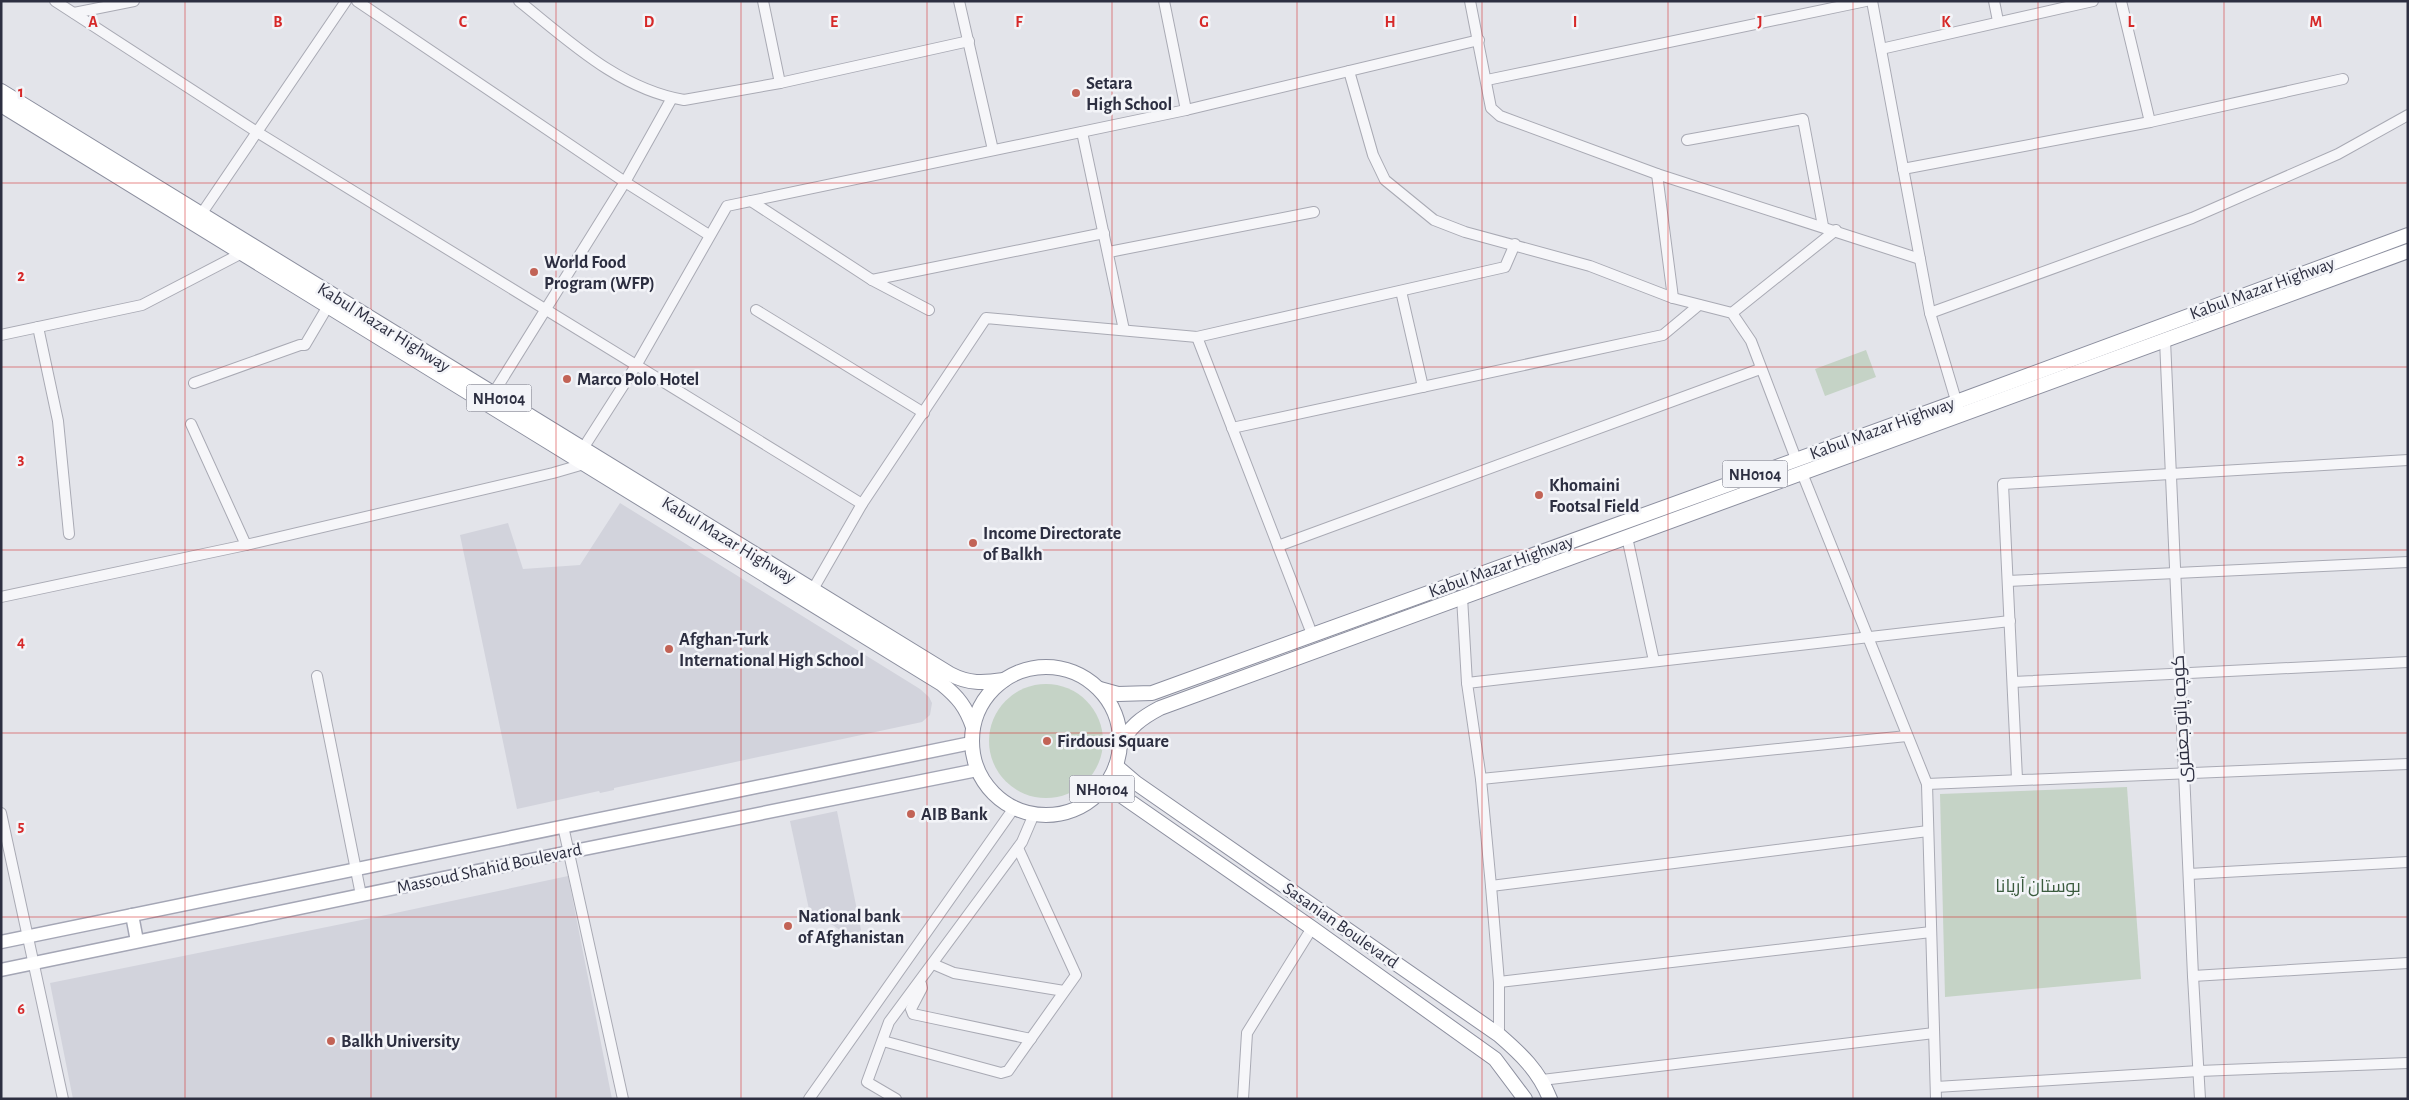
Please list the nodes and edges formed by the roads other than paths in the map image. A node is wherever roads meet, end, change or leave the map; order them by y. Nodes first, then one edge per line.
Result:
1 (55, 1) edge
2 (134, 1) edge
3 (346, 1) edge
4 (358, 1) edge
5 (519, 1) edge
6 (764, 1) edge
7 (960, 1) edge
8 (1164, 1) edge
9 (1470, 1) edge
10 (1866, 1) edge
11 (1872, 1) edge
12 (1994, 1) edge
13 (2093, 1) edge
14 (2121, 1) edge
15 (74, 14) junction
16 (1998, 22) junction
17 (1479, 40) junction
18 (969, 41) junction
19 (1881, 49) junction
20 (1350, 71) junction
21 (2343, 79) dead end
22 (1487, 80) junction
23 (780, 83) junction
24 (1, 92) edge
25 (672, 98) junction
26 (1, 105) edge
27 (1186, 110) junction
28 (2408, 115) edge
29 (2150, 122) junction
30 (257, 132) junction
31 (1082, 132) junction
32 (1687, 140) dead end
33 (993, 150) junction
34 (1903, 169) junction
35 (1657, 174) junction
36 (625, 182) junction
37 (751, 201) junction
38 (1314, 212) dead end
39 (202, 213) junction
40 (1823, 226) junction
41 (1836, 230) junction
42 (1104, 233) junction
43 (709, 235) junction
44 (2408, 235) edge
45 (1514, 244) junction
46 (2408, 251) edge
47 (1109, 252) junction
48 (242, 253) junction
49 (1920, 259) junction
50 (872, 280) junction
51 (1400, 291) junction
52 (1673, 298) junction
53 (1699, 305) junction
54 (328, 306) junction
55 (545, 309) junction
56 (756, 310) dead end
57 (929, 310) dead end
58 (1732, 313) junction
59 (1930, 313) junction
60 (38, 327) junction
61 (1124, 330) junction
62 (1, 335) edge
63 (1197, 338) junction
64 (2165, 340) junction
65 (637, 364) junction
66 (1760, 369) junction
67 (194, 383) dead end
68 (1423, 387) junction
69 (493, 394) junction
70 (1958, 408) junction
71 (924, 413) junction
72 (191, 424) dead end
73 (1232, 428) junction
74 (583, 457) junction
75 (1796, 459) junction
76 (2408, 460) edge
77 (1802, 473) junction
78 (2170, 474) junction
79 (862, 504) junction
80 (69, 534) dead end
81 (1626, 537) junction
82 (246, 545) junction
83 (1278, 546) junction
84 (2408, 562) edge
85 (2174, 573) junction
86 (2008, 581) junction
87 (812, 591) junction
88 (1, 597) edge
89 (1462, 597) junction
90 (2010, 621) junction
91 (1312, 634) junction
92 (1866, 636) junction
93 (885, 641) junction
94 (1654, 661) junction
95 (2408, 662) edge
96 (2180, 672) junction
97 (317, 676) dead end
98 (1004, 680) junction
99 (2012, 682) junction
100 (1467, 683) junction
101 (1100, 689) junction
102 (973, 726) junction
103 (1907, 736) junction
104 (971, 743) junction
105 (1120, 746) junction
106 (2408, 764) edge
107 (1116, 766) junction
108 (978, 770) junction
109 (2184, 772) junction
110 (1481, 779) junction
111 (2017, 779) junction
112 (1927, 784) junction
113 (1106, 785) junction
114 (1014, 808) junction
115 (1, 813) edge
116 (1034, 814) junction
117 (563, 826) junction
118 (1928, 831) junction
119 (1018, 848) junction
120 (569, 852) junction
121 (2408, 862) edge
122 (356, 869) junction
123 (2189, 874) junction
124 (1491, 886) junction
125 (360, 895) junction
126 (132, 915) junction
127 (1312, 928) junction
128 (1931, 932) junction
129 (28, 937) junction
130 (137, 941) junction
131 (1, 942) edge
132 (34, 962) junction
133 (2408, 963) edge
134 (933, 964) junction
135 (1, 970) edge
136 (2193, 976) junction
137 (921, 979) junction
138 (1499, 982) junction
139 (1064, 991) junction
140 (1934, 1033) junction
141 (1499, 1034) junction
142 (1031, 1038) junction
143 (883, 1041) junction
144 (2408, 1063) edge
145 (2199, 1071) junction
146 (1542, 1080) junction
147 (1936, 1088) junction
148 (63, 1099) edge
149 (623, 1099) edge
150 (809, 1099) edge
151 (896, 1099) edge
152 (1243, 1099) edge
153 (1525, 1099) edge
154 (1550, 1099) edge
155 (1936, 1099) edge
156 (2200, 1099) edge

1 - 15 street
2 - 15 street
3 - 30 street
4 - 36 street
5 - 25 street
6 - 23 street
7 - 18 street
8 - 27 street
9 - 17 street
10 - 22 street
11 - 19 street
12 - 16 street
13 - 16 street
14 - 29 street
15 - 30 street
16 - 19 street
17 - 20 street
17 - 22 street
18 - 23 street
18 - 33 street
19 - 34 street
20 - 27 street
20 - 45 street
21 - 29 street
22 - 35 street
23 - 25 street
24 - 39 highway, Kabul Mazar Highway / NH0104
25 - 36 street
26 - 48 highway, Kabul Mazar Highway / NH0104
27 - 31 street
28 - 59 street
29 - 34 street
30 - 39 street
30 - 55 street
31 - 33 street
31 - 42 street
32 - 40 street
33 - 37 street
34 - 49 street
35 - 40 street
35 - 52 street
36 - 43 street
36 - 55 street
37 - 43 street
37 - 50 street
38 - 47 street
39 - 69 highway, Kabul Mazar Highway / NH0104
40 - 41 street
41 - 49 street
41 - 58 street
42 - 47 street
42 - 50 street
43 - 65 street
44 - 70 highway, Kabul Mazar Highway / NH0104
45 - 51 street
45 - 52 street
46 - 64 highway, Kabul Mazar Highway / NH0104
47 - 61 street
48 - 54 highway, Kabul Mazar Highway / NH0104
48 - 60 street
49 - 59 street
50 - 57 street
51 - 63 street
51 - 68 street
52 - 53 street
53 - 58 street
53 - 68 street
54 - 67 street
54 - 74 highway, Kabul Mazar Highway / NH0104
55 - 65 street
55 - 69 street
56 - 71 street
58 - 66 street
59 - 70 street
60 - 62 street
60 - 80 street
61 - 63 street
61 - 71 street
63 - 73 street
64 - 70 highway, Kabul Mazar Highway / NH0104
64 - 78 street, کوچه پاتو جعفری
65 - 74 street
65 - 79 street
66 - 75 street
66 - 83 street
68 - 73 street
69 - 74 highway, Kabul Mazar Highway / NH0104
70 - 75 highway, Kabul Mazar Highway / NH0104
70 - 77 highway, Kabul Mazar Highway / NH0104
71 - 79 street
72 - 82 street
73 - 83 street
74 - 82 street
74 - 87 highway, Kabul Mazar Highway / NH0104
74 - 93 highway, Kabul Mazar Highway / NH0104
75 - 91 highway, Kabul Mazar Highway / NH0104
76 - 78 street
77 - 81 highway, Kabul Mazar Highway / NH0104
77 - 92 street
78 - 85 street, کوچه پاتو جعفری
78 - 86 street
79 - 87 street
81 - 89 highway, Kabul Mazar Highway / NH0104
81 - 94 street
82 - 88 street
83 - 91 street
84 - 85 street
85 - 86 street
85 - 96 street, کوچه پاتو جعفری
86 - 90 street
87 - 93 highway, Kabul Mazar Highway / NH0104
89 - 100 street
89 - 105 highway, Kabul Mazar Highway / NH0104
90 - 92 street
90 - 99 street
91 - 101 highway, Kabul Mazar Highway / NH0104
92 - 94 street
92 - 103 street
93 - 98 highway, Kabul Mazar Highway / NH0104
93 - 102 highway, Kabul Mazar Highway / NH0104
94 - 100 street
95 - 96 street
96 - 99 street
96 - 109 street, کوچه پاتو جعفری
97 - 122 street
98 - 101 highway, NH0104
98 - 102 highway, NH0104
99 - 111 street
100 - 110 street
101 - 105 highway, NH0104
102 - 104 highway, NH0104
103 - 110 street
103 - 112 street
104 - 108 highway, NH0104
104 - 117 main road, Massoud Shahid Boulevard
105 - 107 highway, NH0104
106 - 109 street
107 - 113 highway, NH0104
107 - 141 highway, Sasanian Boulevard
108 - 114 highway, NH0104
108 - 120 main road, Massoud Shahid Boulevard
109 - 111 street
109 - 123 street, کوچه پاتو جعفری
110 - 124 street
111 - 112 street
112 - 118 street
113 - 116 highway, NH0104
113 - 127 highway, Sasanian Boulevard
114 - 116 highway, NH0104
114 - 150 street
115 - 129 street
116 - 119 street
117 - 120 street
117 - 122 main road, Massoud Shahid Boulevard
118 - 124 street
118 - 128 street
119 - 134 street
119 - 139 street
120 - 125 main road, Massoud Shahid Boulevard
120 - 149 street
121 - 123 street
122 - 125 street
122 - 126 main road, Massoud Shahid Boulevard
123 - 136 street, کوچه پاتو جعفری
124 - 138 street
125 - 130 main road, Massoud Shahid Boulevard
126 - 129 main road, Massoud Shahid Boulevard
126 - 130 main road
127 - 152 street
127 - 153 highway, Sasanian Boulevard
128 - 138 street
128 - 140 street
129 - 131 main road, Massoud Shahid Boulevard
129 - 132 street
130 - 132 main road, Massoud Shahid Boulevard
132 - 135 main road, Massoud Shahid Boulevard
132 - 148 street
133 - 136 street
134 - 137 street
134 - 139 street
136 - 145 street, کوچه پاتو جعفری
137 - 142 street
137 - 143 street
138 - 141 street
139 - 142 street
140 - 146 street
140 - 147 street
141 - 146 highway, Sasanian Boulevard
142 - 143 street
143 - 151 street
144 - 145 street
145 - 147 street
145 - 156 street, کوچه پاتو جعفری
146 - 154 highway, Sasanian Boulevard
147 - 155 street

